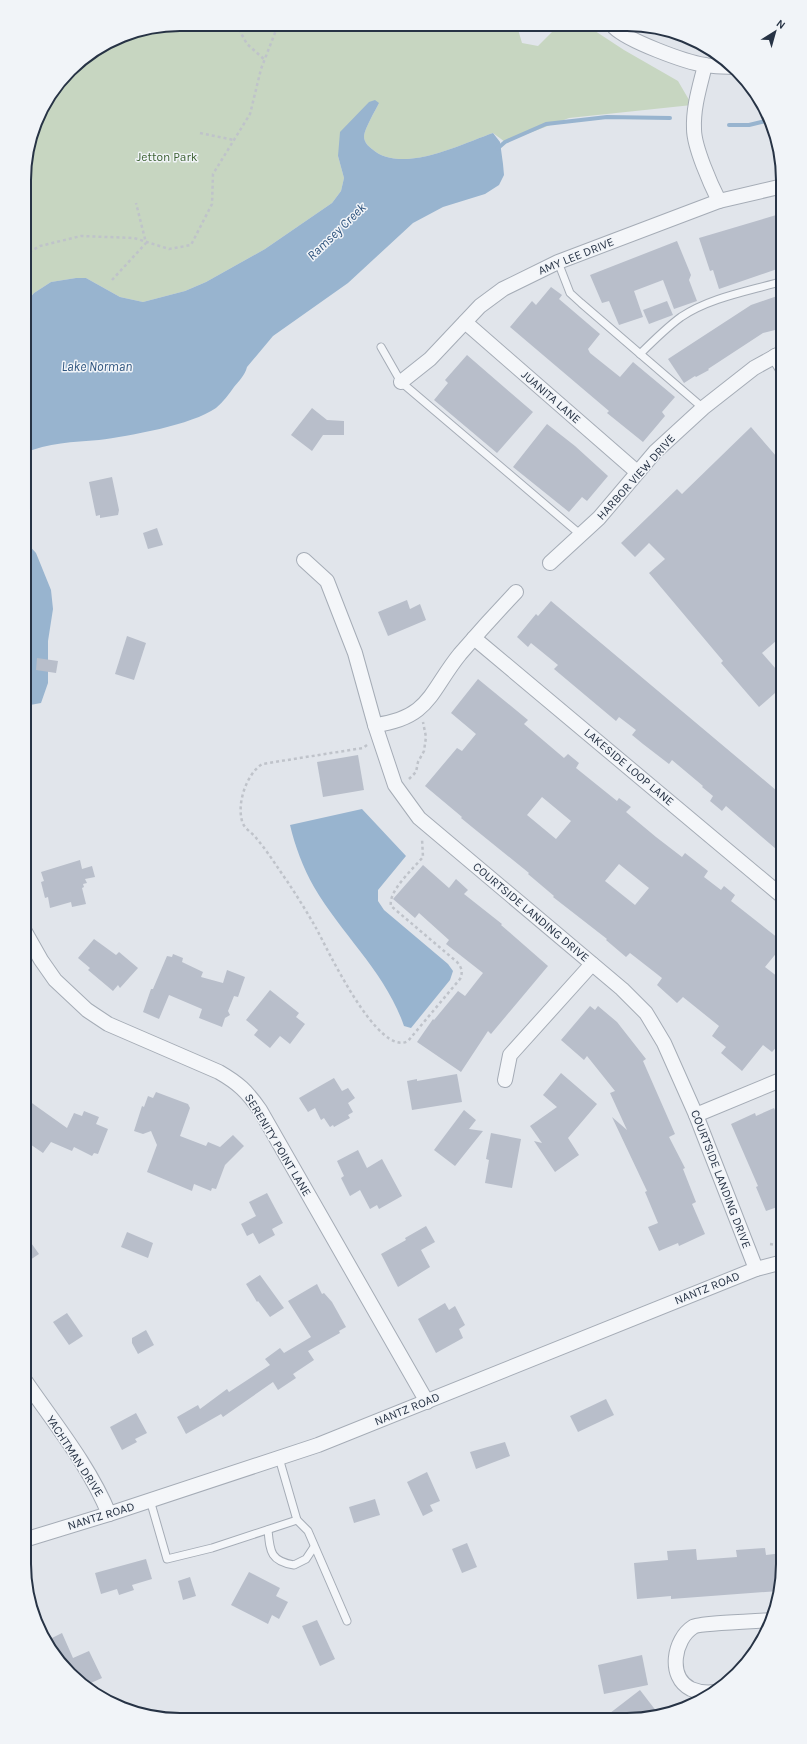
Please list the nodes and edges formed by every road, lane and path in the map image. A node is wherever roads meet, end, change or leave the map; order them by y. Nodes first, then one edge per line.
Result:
1 (240, 31) edge
2 (276, 31) edge
3 (621, 31) edge
4 (265, 60) junction
5 (705, 65) junction
6 (723, 66) edge
7 (200, 133) dead end
8 (234, 140) junction
9 (776, 188) edge
10 (719, 201) junction
11 (136, 203) dead end
12 (146, 243) junction
13 (31, 251) edge
14 (558, 262) junction
15 (112, 280) dead end
16 (776, 283) edge
17 (465, 322) junction
18 (380, 347) dead end
19 (640, 354) junction
20 (776, 356) edge
21 (401, 382) junction
22 (703, 408) junction
23 (637, 472) junction
24 (581, 535) junction
25 (304, 560) dead end
26 (550, 563) dead end
27 (516, 592) dead end
28 (474, 638) junction
29 (423, 721) dead end
30 (375, 725) junction
31 (368, 745) dead end
32 (409, 779) dead end
33 (421, 834) dead end
34 (776, 891) edge
35 (31, 942) edge
36 (592, 964) junction
37 (505, 1080) dead end
38 (776, 1082) edge
39 (696, 1115) junction
40 (770, 1244) dead end
41 (776, 1245) edge
42 (776, 1264) edge
43 (756, 1269) junction
44 (31, 1389) edge
45 (427, 1402) junction
46 (279, 1458) junction
47 (150, 1500) junction
48 (109, 1514) junction
49 (298, 1520) junction
50 (268, 1530) junction
51 (31, 1538) edge
52 (314, 1547) junction
53 (347, 1621) dead end
54 (765, 1621) edge
55 (703, 1692) edge

1 - 4 path
2 - 4 path
3 - 5 street
4 - 8 path
5 - 6 street
5 - 10 street
7 - 8 path
8 - 12 path
9 - 10 street, AMY LEE DRIVE
10 - 14 street, AMY LEE DRIVE
11 - 12 path
12 - 13 path
12 - 15 path
14 - 17 street, AMY LEE DRIVE
14 - 19 lane
16 - 19 lane
17 - 21 street, AMY LEE DRIVE
17 - 23 street, JUANITA LANE
18 - 21 lane
19 - 22 lane
20 - 22 street, HARBOR VIEW DRIVE
21 - 24 lane
22 - 23 street, HARBOR VIEW DRIVE
23 - 24 street, HARBOR VIEW DRIVE
24 - 26 street, HARBOR VIEW DRIVE
25 - 30 street, COURTSIDE LANDING DRIVE
27 - 28 street
28 - 30 street
28 - 34 street, LAKESIDE LOOP LANE
29 - 32 path
30 - 36 street, COURTSIDE LANDING DRIVE
31 - 33 path
35 - 45 street, SERENITY POINT LANE
36 - 37 street
36 - 39 street, COURTSIDE LANDING DRIVE
38 - 39 street
39 - 43 street, COURTSIDE LANDING DRIVE
40 - 41 path
42 - 43 street, NANTZ ROAD
43 - 45 street, NANTZ ROAD
44 - 48 street, YACHTMAN DRIVE
45 - 46 street, NANTZ ROAD
46 - 47 street, NANTZ ROAD
46 - 49 lane
47 - 48 street, NANTZ ROAD
47 - 50 lane
48 - 51 street, NANTZ ROAD
49 - 50 lane
49 - 52 lane
50 - 52 lane
52 - 53 lane
54 - 55 street

